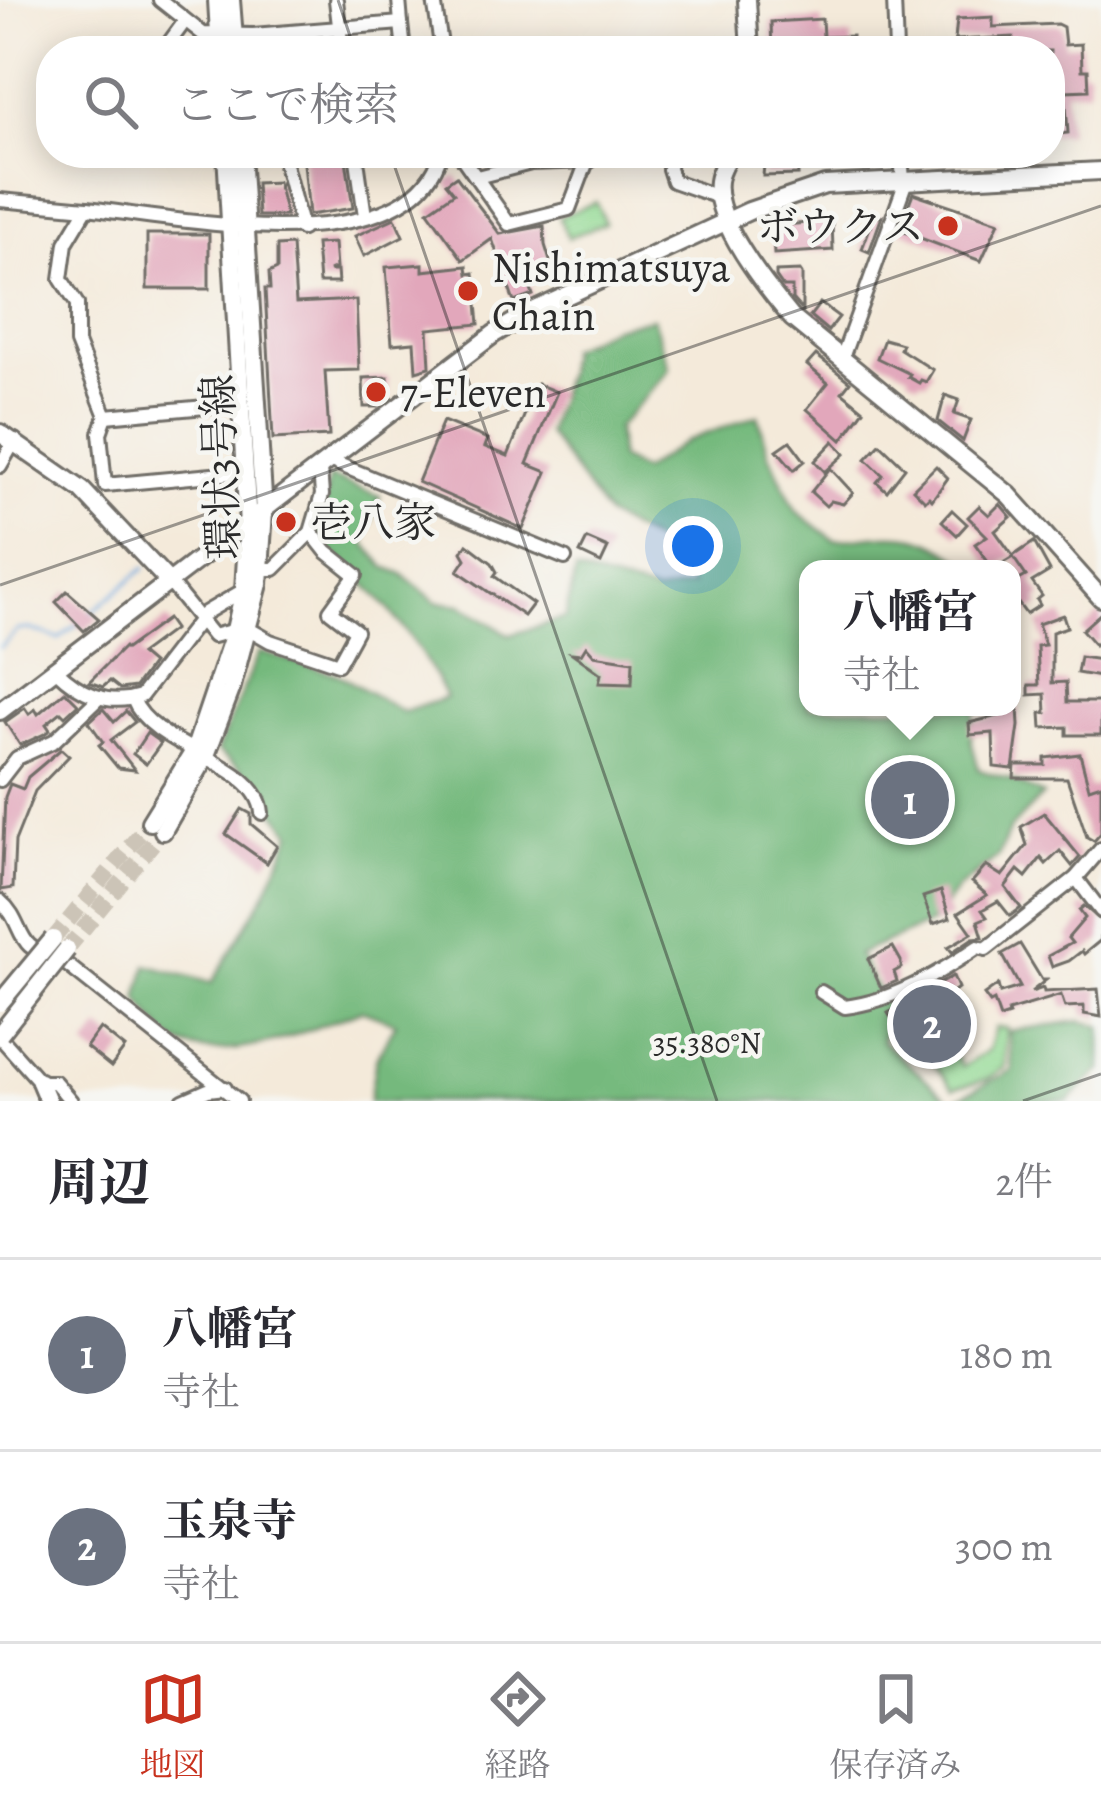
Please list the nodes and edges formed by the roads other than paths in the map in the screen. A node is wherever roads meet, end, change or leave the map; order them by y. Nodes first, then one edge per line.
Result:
1 (160, 0) edge
2 (217, 0) edge
3 (232, 0) edge
4 (336, 0) edge
5 (399, 0) edge
6 (434, 0) edge
7 (747, 0) edge
8 (894, 0) edge
9 (185, 21) junction
10 (401, 22) junction
11 (338, 27) junction
12 (174, 36) edge
13 (211, 36) edge
14 (230, 36) edge
15 (232, 36) edge
16 (270, 36) edge
17 (340, 36) edge
18 (402, 36) edge
19 (440, 36) edge
20 (749, 36) edge
21 (895, 36) edge
22 (228, 168) edge
23 (241, 168) edge
24 (286, 168) edge
25 (358, 168) edge
26 (435, 168) edge
27 (470, 168) edge
28 (512, 168) edge
29 (586, 168) edge
30 (669, 168) edge
31 (723, 168) edge
32 (903, 168) edge
33 (1101, 171) edge
34 (477, 177) junction
35 (904, 181) junction
36 (721, 198) junction
37 (0, 200) edge
38 (87, 208) junction
39 (365, 216) junction
40 (726, 221) junction
41 (238, 225) junction
42 (302, 229) junction
43 (842, 358) junction
44 (239, 404) junction
45 (106, 416) junction
46 (7, 436) edge
47 (326, 465) junction
48 (0, 466) edge
49 (244, 472) junction
50 (264, 512) junction
51 (248, 524) junction
52 (311, 532) junction
53 (566, 558) dead end
54 (260, 569) junction
55 (172, 584) junction
56 (244, 590) junction
57 (1101, 598) edge
58 (200, 619) junction
59 (242, 630) junction
60 (56, 670) junction
61 (100, 697) junction
62 (133, 699) junction
63 (0, 711) edge
64 (200, 754) junction
65 (0, 780) edge
66 (262, 813) dead end
67 (156, 826) tunnel mouth
68 (1101, 849) edge
69 (1076, 878) junction
70 (0, 902) edge
71 (1101, 911) edge
72 (821, 992) dead end
73 (0, 1003) edge
74 (0, 1036) edge
75 (40, 1082) junction
76 (225, 1088) junction
77 (48, 1101) edge
78 (71, 1101) edge
79 (184, 1101) edge
80 (239, 1101) edge

1 - 9 street
2 - 14 street
3 - 15 street
4 - 11 street
5 - 10 street
6 - 19 street
7 - 20 street
8 - 21 street
9 - 12 street
9 - 13 street
10 - 11 street
10 - 18 street
11 - 16 street
11 - 17 street
22 - 41 street, 環状3号線
23 - 41 street, 環状3号線
24 - 42 street
25 - 39 street
26 - 39 street
27 - 34 street
28 - 34 street
29 - 34 street
30 - 36 street
31 - 36 street
32 - 35 street
33 - 35 street
35 - 40 street
35 - 43 street
36 - 40 street
37 - 38 street
38 - 41 street
38 - 45 street
39 - 42 street
40 - 43 street
40 - 47 street
41 - 42 street
41 - 44 street, 環状3号線
41 - 50 street, 環状3号線
43 - 57 street
44 - 45 street
44 - 49 street, 環状3号線
45 - 49 street
46 - 48 street
46 - 55 street
47 - 50 street
47 - 52 street
47 - 53 street
49 - 51 street, 環状3号線
50 - 51 street
50 - 54 street, 環状3号線
51 - 55 street
51 - 56 street, 環状3号線
52 - 54 street
52 - 59 street
54 - 59 street, 環状3号線
55 - 58 street
55 - 60 street
56 - 58 street
56 - 59 street, 環状3号線
58 - 59 street
58 - 62 street
59 - 64 street, 環状3号線
60 - 61 street
60 - 63 street
61 - 62 street
61 - 65 street
62 - 64 street
64 - 66 street
64 - 67 street, 環状3号線
68 - 69 street
69 - 71 street
69 - 72 street
70 - 76 street
73 - 74 street, bridge
74 - 75 street
75 - 77 street
75 - 78 street
76 - 79 street
76 - 80 street

